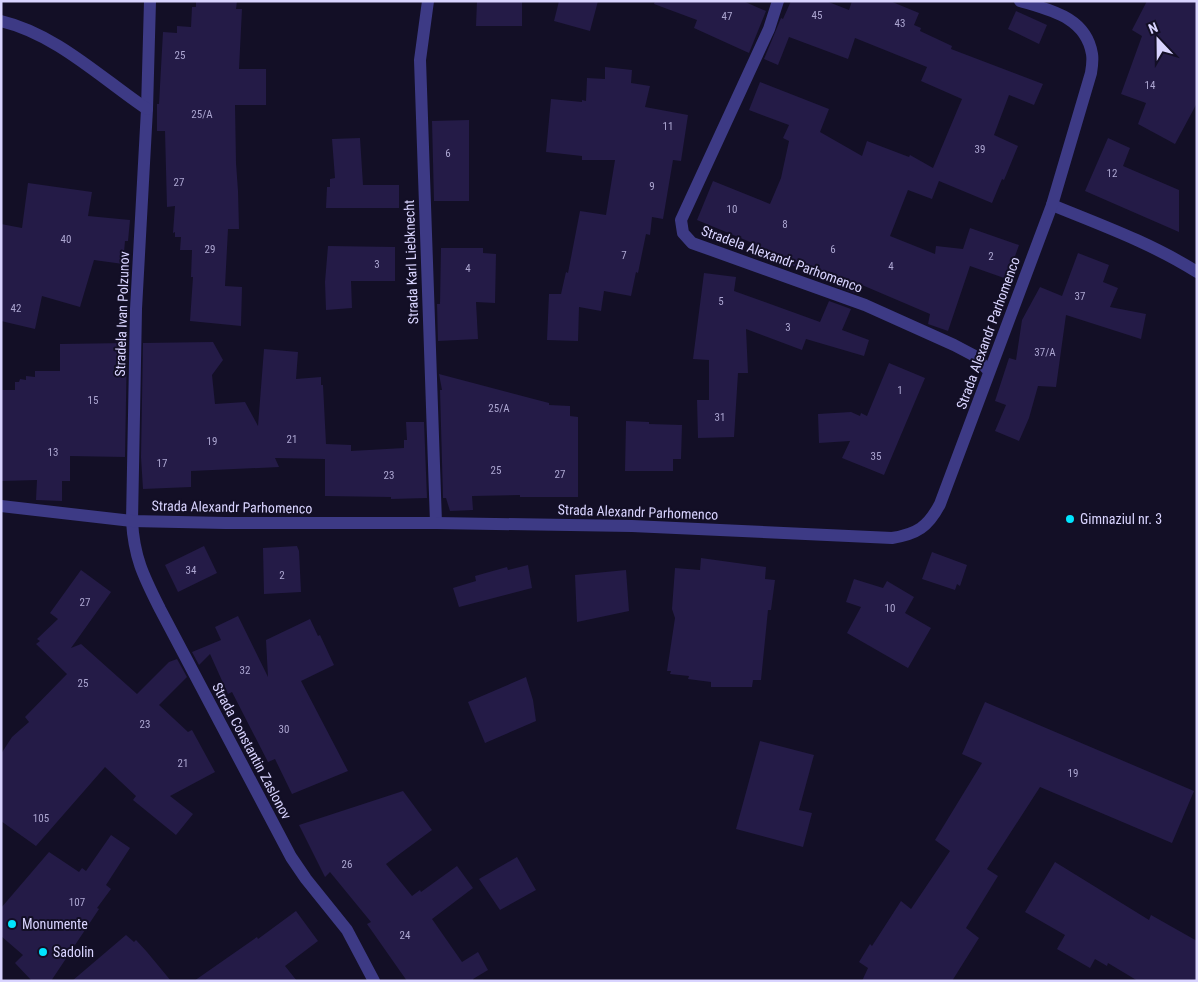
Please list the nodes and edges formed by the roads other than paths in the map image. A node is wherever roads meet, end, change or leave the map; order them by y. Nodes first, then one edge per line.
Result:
1 (150, 1) edge
2 (428, 1) edge
3 (778, 1) edge
4 (1020, 1) edge
5 (1046, 5) edge
6 (1, 21) edge
7 (147, 109) junction
8 (1052, 205) junction
9 (1197, 272) edge
10 (989, 371) junction
11 (1, 506) edge
12 (132, 521) junction
13 (436, 523) junction
14 (374, 981) edge

1 - 7 street, Stradela Ivan Polzunov
2 - 13 street, Strada Karl Liebknecht
3 - 10 street, Stradela Alexandr Parhomenco
4 - 5 street, Strada Alexandr Parhomenco
5 - 8 street, Strada Alexandr Parhomenco
6 - 7 street
7 - 12 street, Stradela Ivan Polzunov
8 - 9 street
8 - 10 street, Strada Alexandr Parhomenco
10 - 13 street, Strada Alexandr Parhomenco
11 - 12 street, Strada Alexandr Parhomenco
12 - 13 street, Strada Alexandr Parhomenco
12 - 14 street, Strada Constantin Zaslonov

